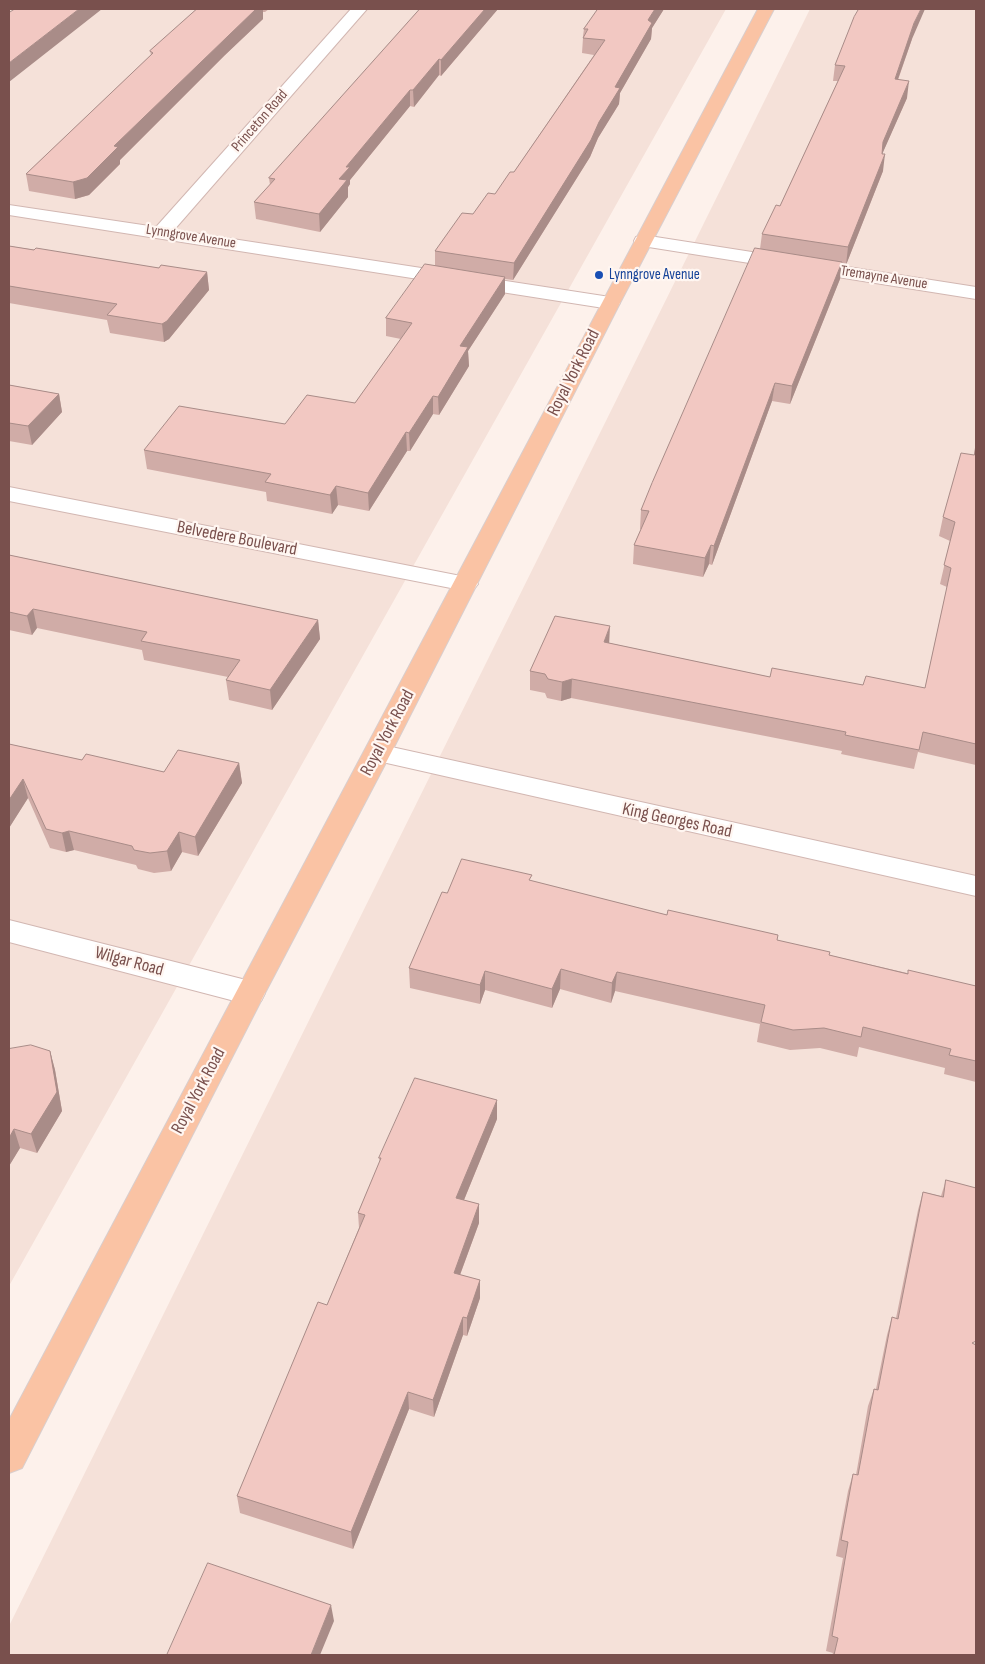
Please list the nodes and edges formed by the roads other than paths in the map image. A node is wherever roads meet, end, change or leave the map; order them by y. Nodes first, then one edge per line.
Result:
1 (359, 9) edge
2 (766, 9) edge
3 (9, 210) edge
4 (160, 233) junction
5 (643, 242) junction
6 (976, 292) edge
7 (610, 303) junction
8 (9, 494) edge
9 (466, 584) junction
10 (378, 753) junction
11 (976, 886) edge
12 (9, 930) edge
13 (250, 993) junction
14 (9, 1456) edge

1 - 4 street, Princeton Road
2 - 5 main road, Royal York Road
3 - 4 street, Lynngrove Avenue
4 - 7 street, Lynngrove Avenue
5 - 6 street, Tremayne Avenue
5 - 7 main road, Royal York Road
7 - 9 main road, Royal York Road
8 - 9 street, Belvedere Boulevard
9 - 10 main road, Royal York Road
10 - 11 street, King Georges Road
10 - 13 main road, Royal York Road
12 - 13 street, Wilgar Road
13 - 14 main road, Royal York Road

